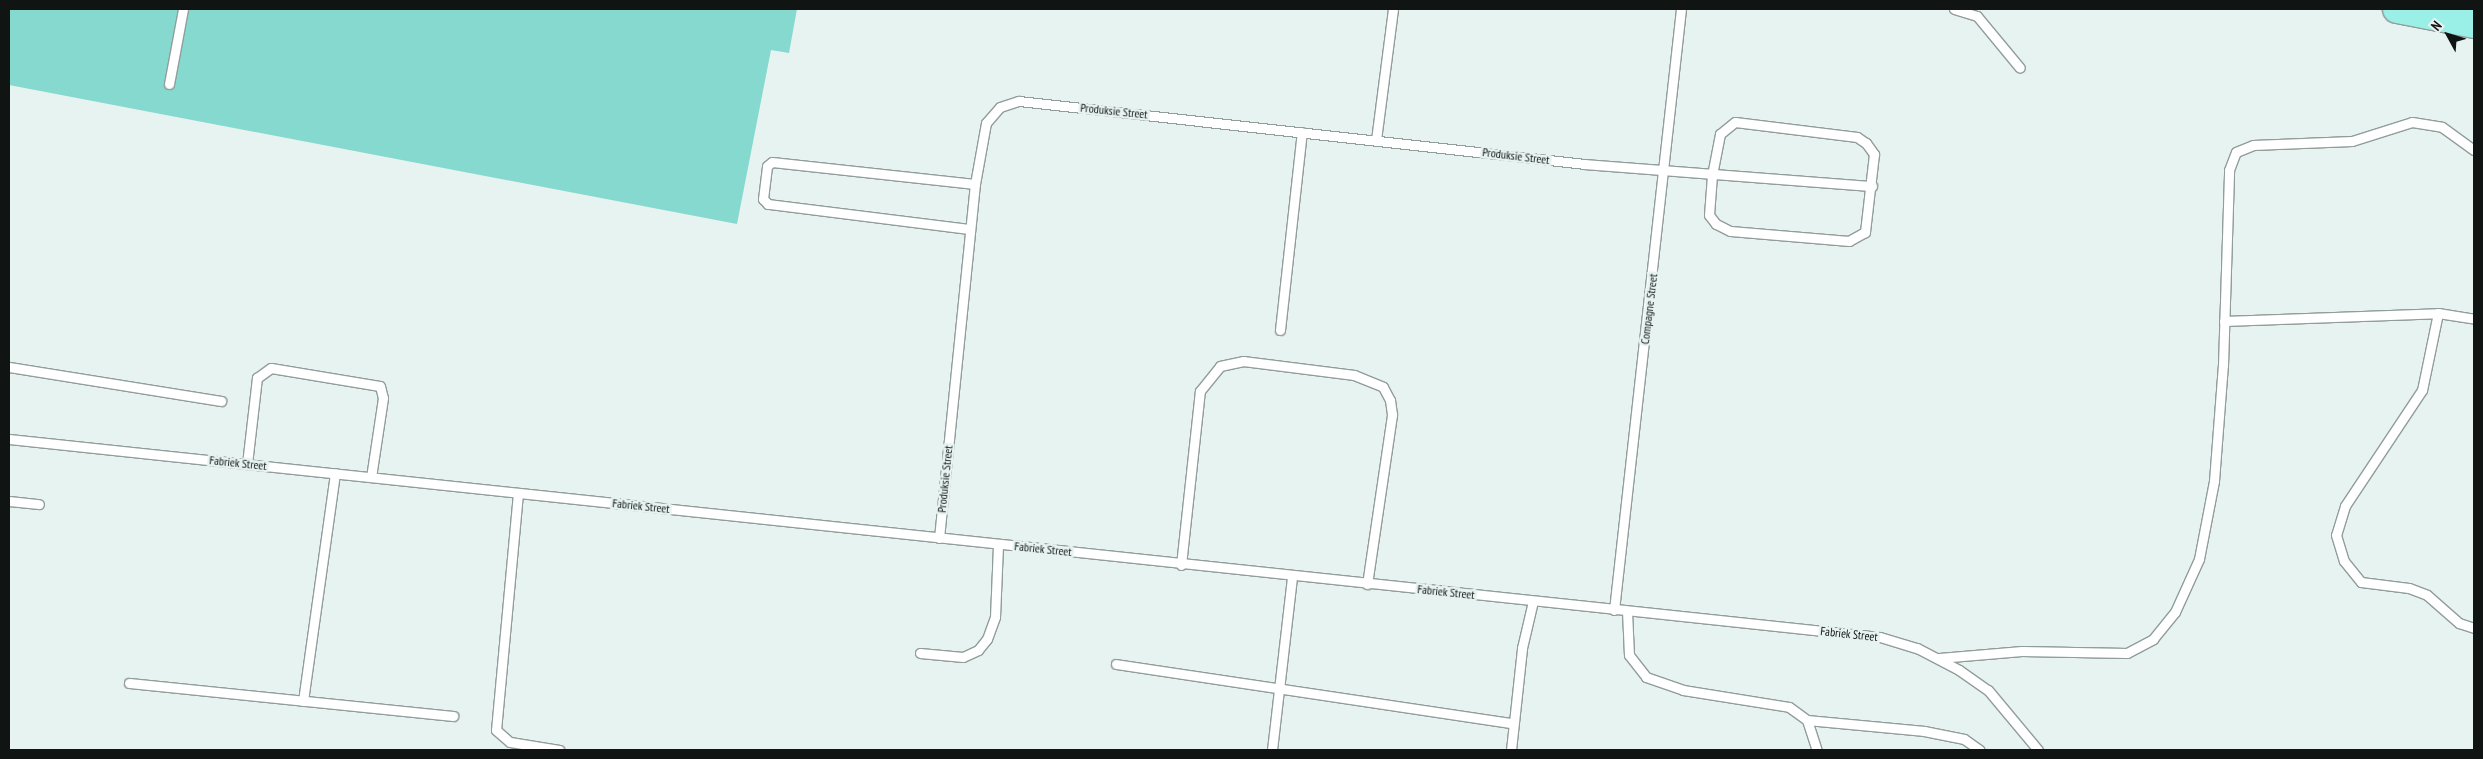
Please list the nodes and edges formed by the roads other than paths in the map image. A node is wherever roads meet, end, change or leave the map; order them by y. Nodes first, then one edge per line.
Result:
1 (183, 9) edge
2 (1392, 9) edge
3 (1681, 9) edge
4 (1954, 9) edge
5 (2397, 9) edge
6 (2474, 24) edge
7 (2020, 68) dead end
8 (169, 84) dead end
9 (1302, 132) junction
10 (1376, 140) junction
11 (2474, 150) edge
12 (1665, 168) junction
13 (1712, 175) junction
14 (975, 184) junction
15 (1872, 186) junction
16 (969, 229) junction
17 (2438, 313) junction
18 (2474, 319) edge
19 (2224, 321) junction
20 (1280, 330) dead end
21 (9, 367) edge
22 (221, 401) dead end
23 (9, 439) edge
24 (247, 464) junction
25 (336, 473) junction
26 (371, 477) junction
27 (518, 493) junction
28 (9, 500) edge
29 (39, 504) dead end
30 (939, 538) junction
31 (998, 544) junction
32 (1182, 565) junction
33 (1292, 576) junction
34 (1367, 584) junction
35 (1533, 601) junction
36 (1614, 610) junction
37 (1627, 611) junction
38 (2474, 628) edge
39 (920, 654) dead end
40 (1939, 658) junction
41 (1116, 664) dead end
42 (129, 683) dead end
43 (1277, 686) junction
44 (303, 701) junction
45 (452, 716) dead end
46 (1807, 720) junction
47 (1513, 723) junction
48 (559, 750) edge
49 (1272, 750) edge
50 (1511, 750) edge
51 (1817, 750) edge
52 (1980, 750) edge
53 (2038, 750) edge

1 - 8 lane
2 - 10 lane
3 - 12 lane, Compagne Street
4 - 7 lane
5 - 6 main road
9 - 10 lane, Produksie Street
9 - 14 lane, Produksie Street
9 - 20 lane
10 - 12 lane, Produksie Street
11 - 19 lane
12 - 13 lane, Produksie Street
12 - 36 lane, Compagne Street
13 - 15 lane, Produksie Street
13 - 15 lane
13 - 15 lane
14 - 16 lane, Produksie Street
14 - 16 lane
16 - 30 lane, Produksie Street
17 - 18 lane
17 - 19 lane
17 - 38 lane
19 - 40 lane
21 - 22 lane
23 - 24 lane, Fabriek Street
24 - 25 lane, Fabriek Street
24 - 26 lane
25 - 26 lane, Fabriek Street
25 - 44 lane
26 - 27 lane, Fabriek Street
27 - 30 lane, Fabriek Street
27 - 48 lane
28 - 29 lane
30 - 31 lane, Fabriek Street
31 - 32 lane, Fabriek Street
31 - 39 lane
32 - 33 lane, Fabriek Street
32 - 34 lane
33 - 34 lane, Fabriek Street
33 - 43 lane
34 - 35 lane, Fabriek Street
35 - 36 lane, Fabriek Street
35 - 47 lane
36 - 37 lane, Fabriek Street
37 - 40 lane, Fabriek Street
37 - 46 lane
40 - 53 lane, Fabriek Street
41 - 43 lane
42 - 44 lane
43 - 47 lane
43 - 49 lane
44 - 45 lane
46 - 51 lane
46 - 52 lane
47 - 50 lane

